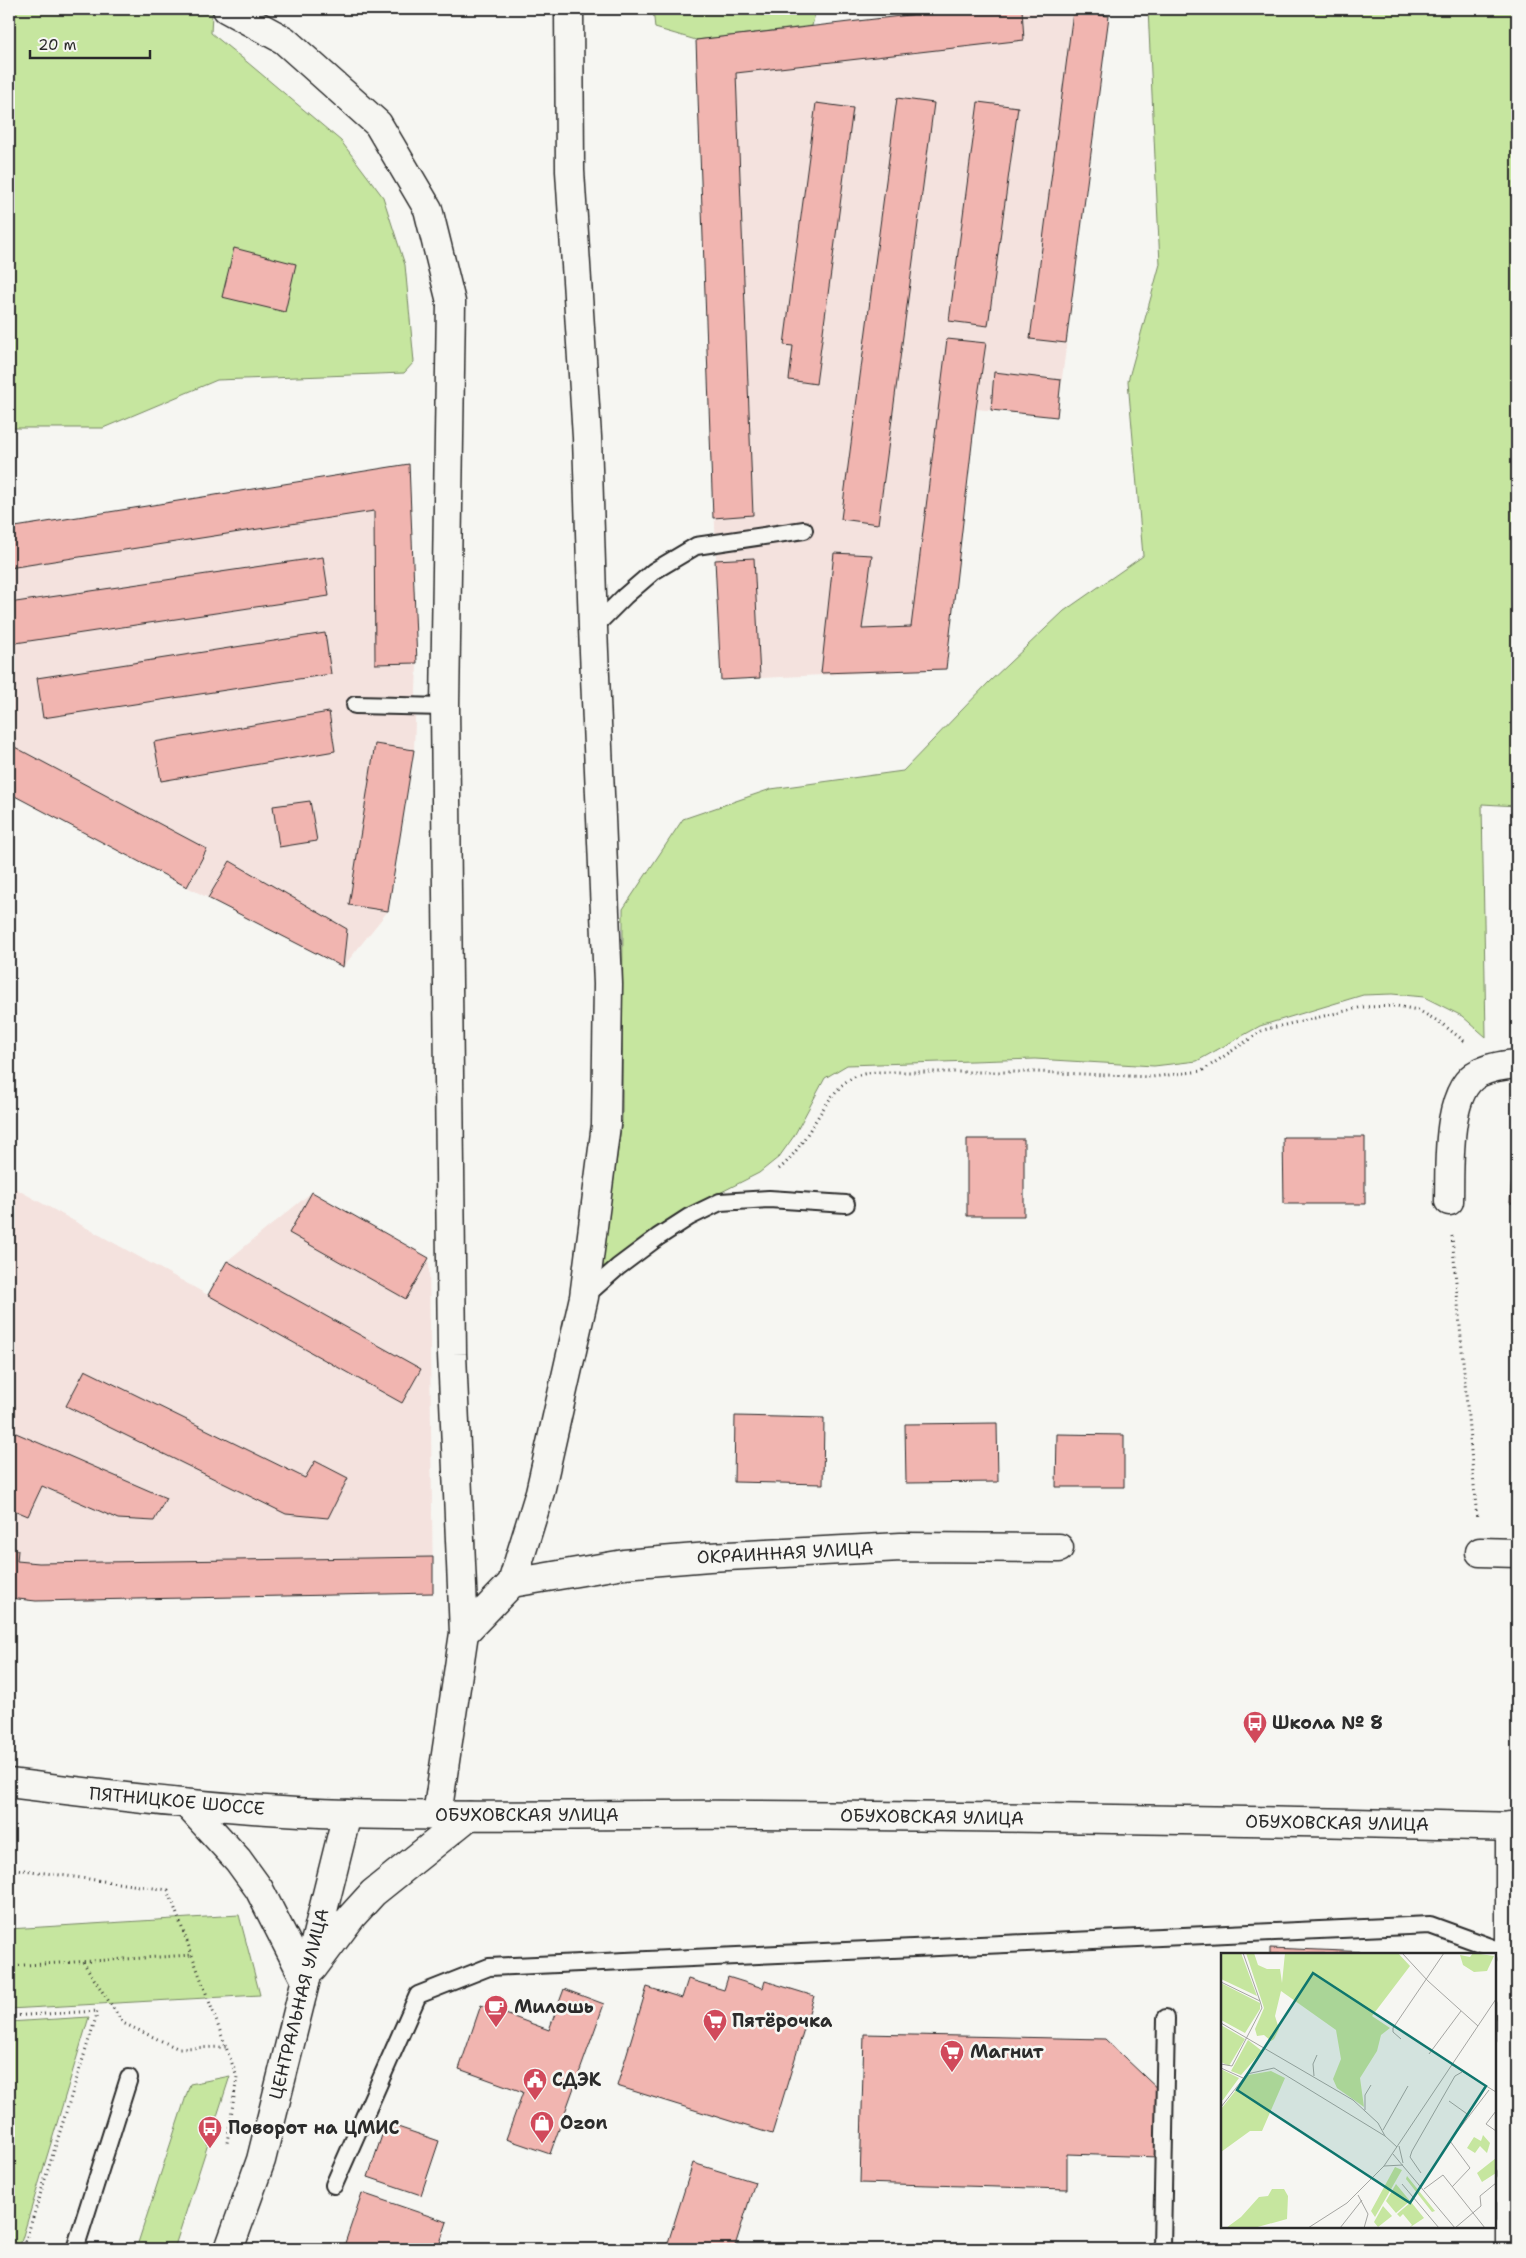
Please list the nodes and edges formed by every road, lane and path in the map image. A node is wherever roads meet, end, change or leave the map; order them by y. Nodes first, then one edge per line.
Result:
1 (227, 9) edge
2 (569, 9) edge
3 (804, 530) dead end
4 (593, 628) junction
5 (355, 705) dead end
6 (445, 708) junction
7 (1505, 1066) edge
8 (778, 1170) dead end
9 (1449, 1201) joint
10 (846, 1204) dead end
11 (584, 1297) junction
12 (1059, 1548) dead end
13 (1480, 1552) joint
14 (1517, 1553) edge
15 (512, 1583) junction
16 (464, 1633) junction
17 (9, 1783) edge
18 (187, 1804) junction
19 (346, 1814) junction
20 (437, 1815) junction
21 (470, 1816) junction
22 (1514, 1827) edge
23 (9, 1868) edge
24 (1510, 1954) junction
25 (192, 1955) junction
26 (83, 1961) junction
27 (9, 1966) edge
28 (305, 1979) junction
29 (9, 2016) edge
30 (1166, 2018) dead end
31 (226, 2047) junction
32 (129, 2078) dead end
33 (226, 2148) dead end
34 (334, 2185) dead end
35 (1514, 2215) edge
36 (23, 2249) edge
37 (75, 2249) edge
38 (229, 2249) edge
39 (1162, 2249) edge
40 (1510, 2249) edge

1 - 6 street
2 - 4 street
3 - 4 lane
4 - 11 street
5 - 6 lane
6 - 16 street
7 - 8 path
7 - 9 street
9 - 13 path
10 - 11 lane
11 - 15 street
12 - 15 street, ОКРАИННАЯ УЛИЦА
13 - 14 street
15 - 16 street
16 - 20 street
17 - 18 street, ПЯТНИЦКОЕ ШОССЕ
18 - 19 street, ПЯТНИЦКОЕ ШОССЕ
18 - 28 street
19 - 20 street, ОБУХОВСКАЯ УЛИЦА
19 - 28 street, ЦЕНТРАЛЬНАЯ УЛИЦА
20 - 21 street, ОБУХОВСКАЯ УЛИЦА
21 - 22 street, ОБУХОВСКАЯ УЛИЦА
21 - 28 street
22 - 24 street
23 - 25 path
24 - 34 lane
24 - 35 street
25 - 26 path
25 - 31 path
26 - 27 path
26 - 31 path
28 - 38 street, ЦЕНТРАЛЬНАЯ УЛИЦА
29 - 36 path
30 - 39 lane
31 - 33 path
32 - 37 lane
35 - 40 street

